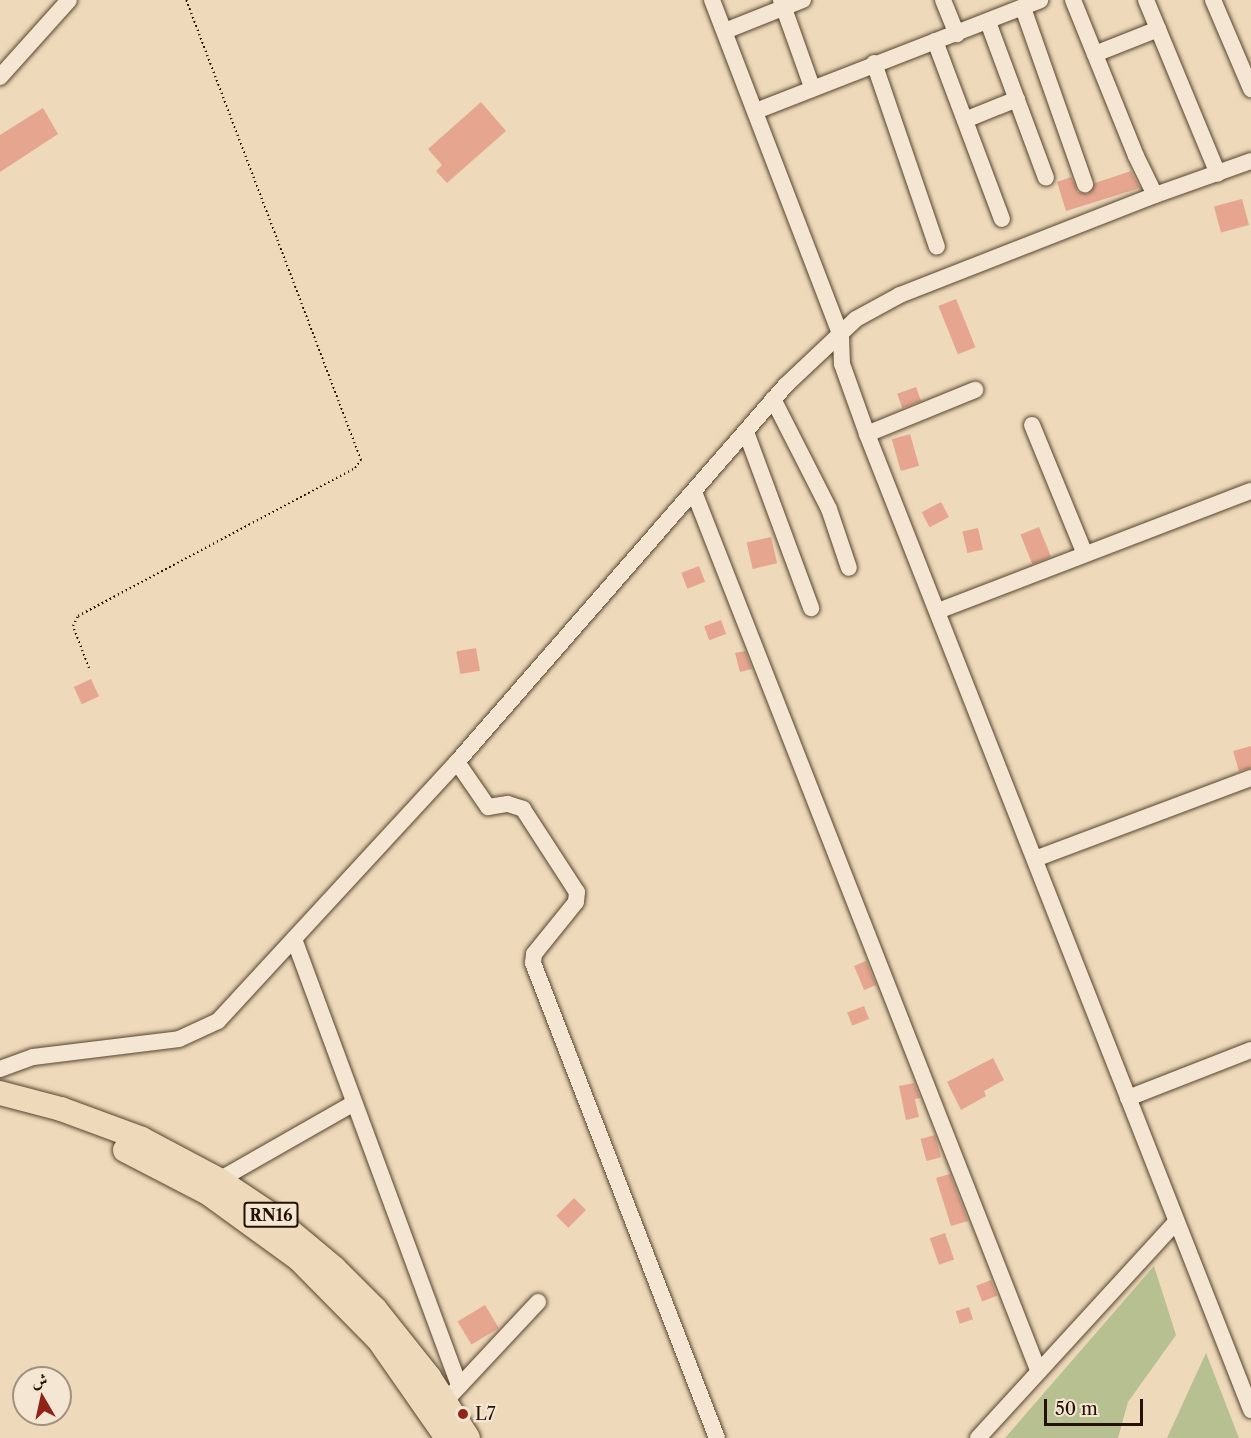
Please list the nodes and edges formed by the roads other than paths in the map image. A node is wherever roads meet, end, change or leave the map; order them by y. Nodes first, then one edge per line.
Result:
1 (69, 0) edge
2 (712, 0) edge
3 (803, 0) edge
4 (943, 0) edge
5 (1040, 0) edge
6 (1073, 0) edge
7 (1146, 0) edge
8 (1213, 0) edge
9 (783, 4) edge
10 (1001, 7) edge
11 (1023, 8) junction
12 (988, 22) junction
13 (1158, 29) junction
14 (724, 31) junction
15 (957, 33) junction
16 (935, 41) junction
17 (1095, 54) junction
18 (874, 63) junction
19 (0, 77) edge
20 (812, 87) junction
21 (1251, 89) edge
22 (1017, 99) junction
23 (756, 111) junction
24 (965, 120) junction
25 (1251, 161) edge
26 (1218, 174) junction
27 (1046, 178) dead end
28 (1085, 184) dead end
29 (1155, 195) junction
30 (1002, 219) dead end
31 (937, 247) dead end
32 (841, 336) junction
33 (975, 390) dead end
34 (773, 399) junction
35 (1032, 425) dead end
36 (746, 432) junction
37 (867, 434) junction
38 (1251, 491) edge
39 (694, 492) junction
40 (1085, 554) junction
41 (849, 568) dead end
42 (811, 608) dead end
43 (938, 611) junction
44 (457, 762) junction
45 (1251, 778) edge
46 (1035, 859) junction
47 (294, 939) junction
48 (1251, 1050) edge
49 (0, 1069) edge
50 (0, 1093) edge
51 (1128, 1098) junction
52 (354, 1103) junction
53 (0, 1109) edge
54 (219, 1180) junction
55 (1176, 1222) junction
56 (538, 1302) dead end
57 (1038, 1370) junction
58 (452, 1394) junction
59 (1251, 1410) edge
60 (447, 1438) edge
61 (468, 1438) edge
62 (717, 1438) edge
63 (978, 1438) edge

1 - 19 street
2 - 14 street
3 - 9 street
4 - 15 street
5 - 11 street
6 - 17 street
7 - 13 street
8 - 21 street
9 - 14 street
9 - 20 street
10 - 11 street
10 - 12 street
11 - 28 street
12 - 15 street
12 - 22 street
13 - 17 street
13 - 26 street
14 - 23 street
15 - 16 street
16 - 18 street
16 - 24 street
17 - 29 street
18 - 20 street
18 - 31 street
20 - 23 street
22 - 24 street
22 - 27 street
23 - 32 street
24 - 30 street
25 - 26 street
26 - 29 street
29 - 32 street
32 - 34 street
32 - 37 street
33 - 37 street
34 - 36 street
34 - 41 street
35 - 40 street
36 - 39 street
36 - 42 street
37 - 43 street
38 - 40 street
39 - 44 street
39 - 57 street
40 - 43 street
43 - 46 street
44 - 47 street
44 - 62 street
45 - 46 street
46 - 51 street
47 - 49 street
47 - 52 street
48 - 51 street
50 - 54 highway, RN16
51 - 55 street
52 - 54 street
52 - 58 street
53 - 60 highway, RN16
54 - 58 highway, RN16
55 - 57 street
55 - 59 street
56 - 58 street
57 - 63 street
58 - 61 highway, RN16

